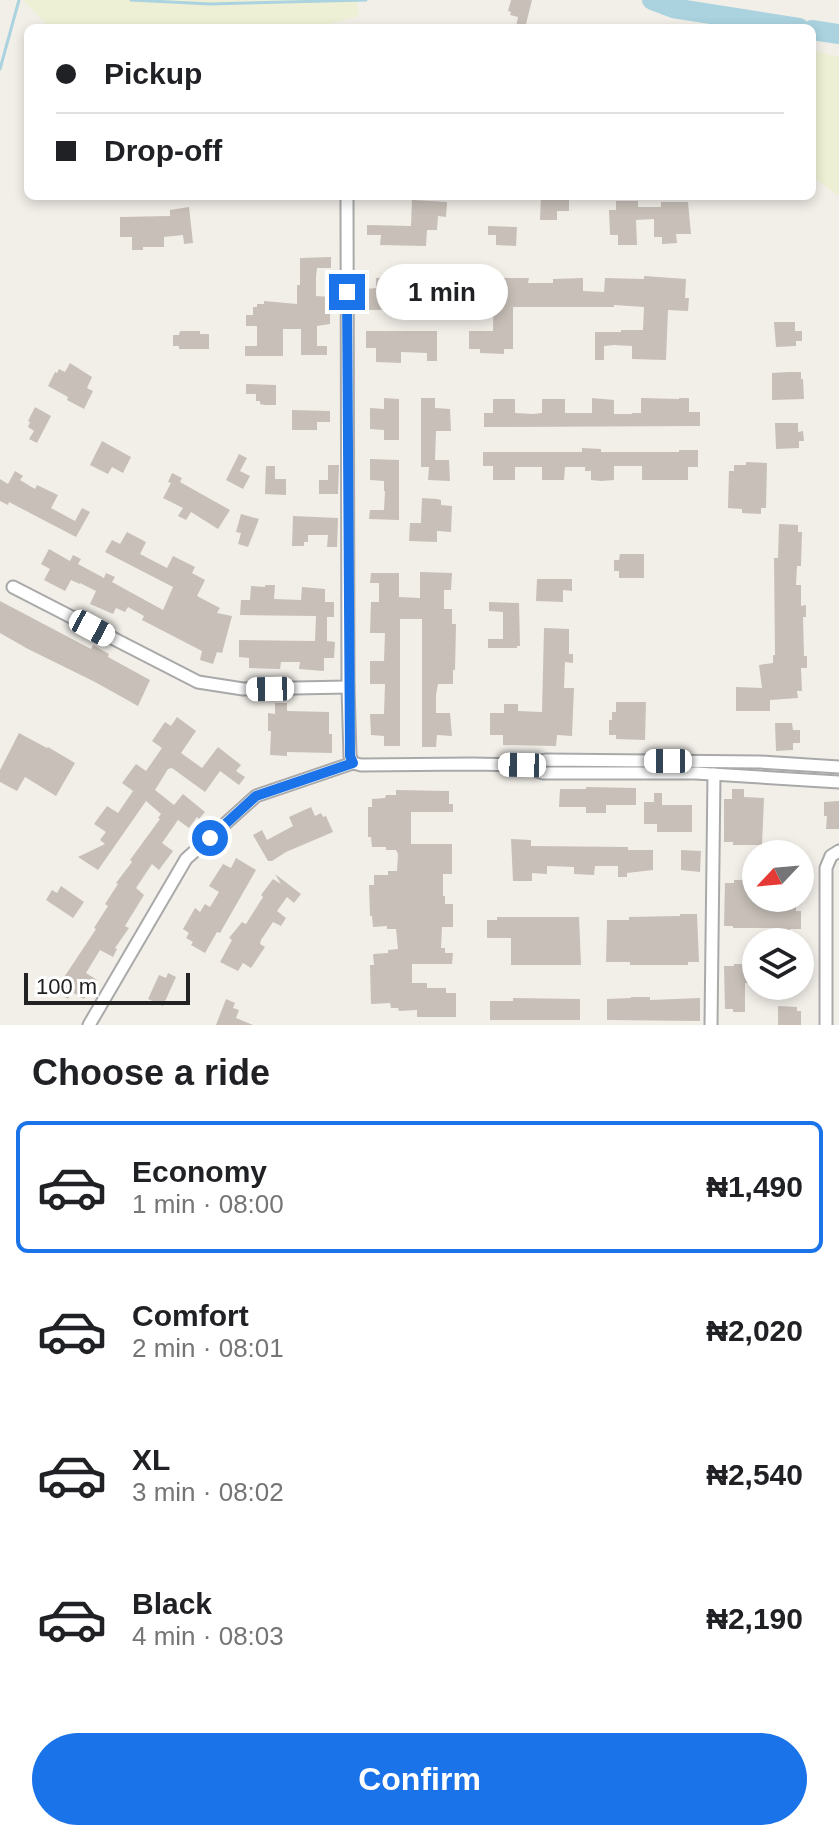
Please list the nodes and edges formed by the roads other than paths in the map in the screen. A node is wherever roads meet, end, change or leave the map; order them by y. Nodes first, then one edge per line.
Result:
1 (347, 200) edge
2 (13, 587) dead end
3 (348, 687) junction
4 (353, 763) junction
5 (522, 765) junction
6 (839, 767) edge
7 (714, 774) junction
8 (839, 782) edge
9 (839, 851) edge
10 (89, 1025) edge
11 (711, 1025) edge
12 (826, 1025) edge

1 - 3 street
2 - 3 street
3 - 4 street
4 - 5 street
4 - 10 street
5 - 6 street
5 - 7 street
7 - 8 street
7 - 11 street
9 - 12 street

